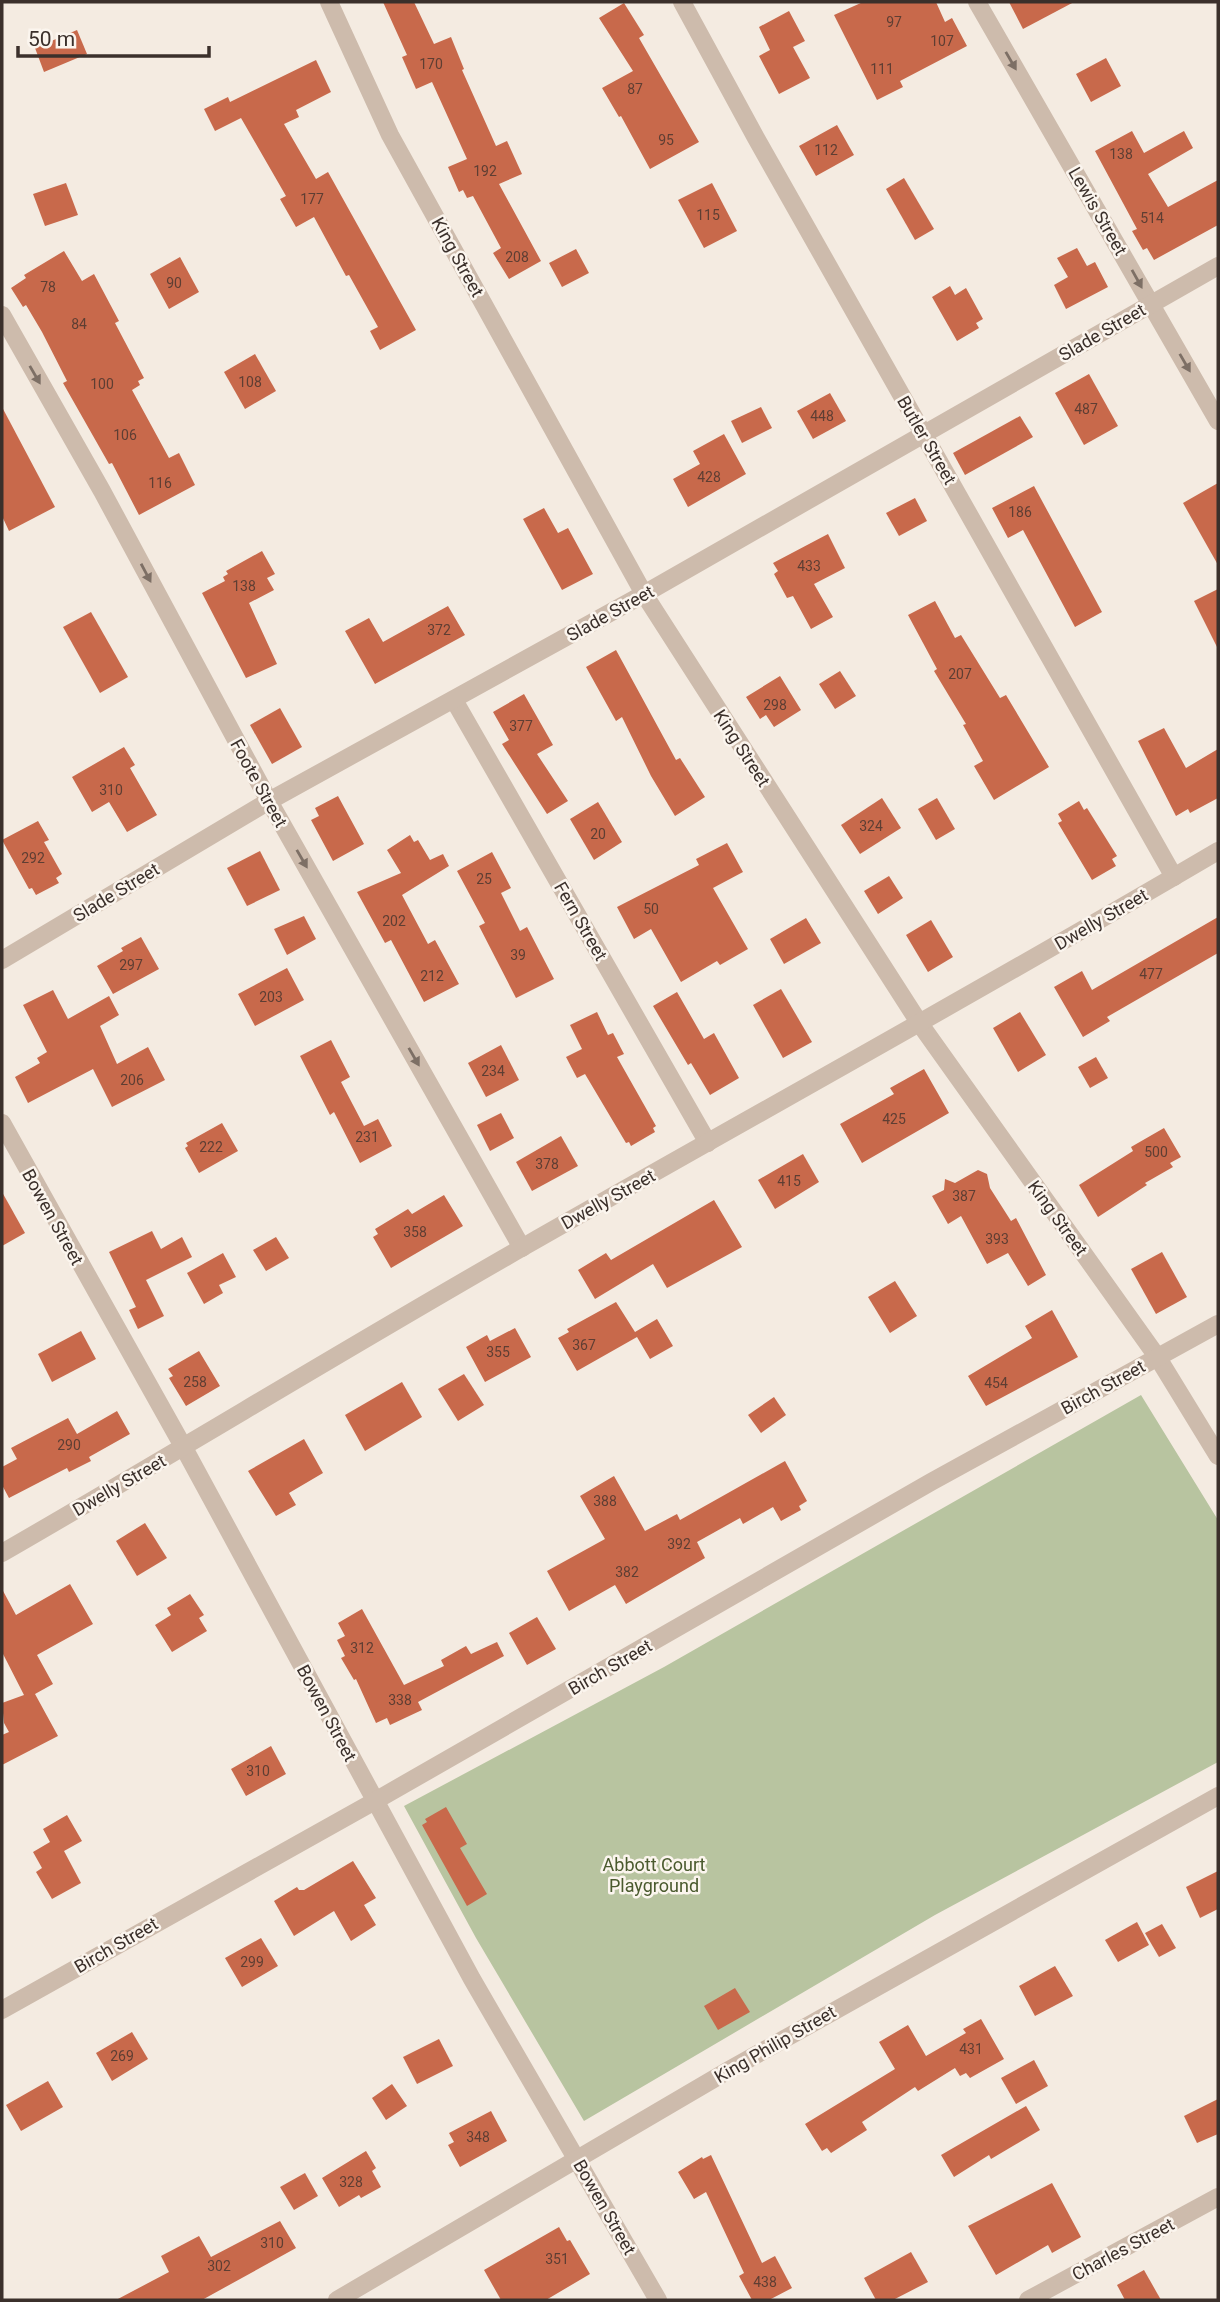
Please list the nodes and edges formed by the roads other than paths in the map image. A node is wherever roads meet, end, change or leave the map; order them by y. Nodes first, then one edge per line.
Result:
1 (329, 2) edge
2 (682, 2) edge
3 (977, 2) edge
4 (1218, 266) edge
5 (1151, 304) junction
6 (2, 315) edge
7 (1218, 421) edge
8 (923, 435) junction
9 (644, 594) junction
10 (454, 700) junction
11 (268, 801) junction
12 (1218, 851) edge
13 (1174, 877) junction
14 (2, 960) edge
15 (920, 1024) junction
16 (2, 1123) edge
17 (708, 1143) junction
18 (522, 1248) junction
19 (1218, 1324) edge
20 (1158, 1358) junction
21 (184, 1448) junction
22 (1218, 1456) edge
23 (2, 1553) edge
24 (1218, 1796) edge
25 (375, 1801) junction
26 (2, 2010) edge
27 (577, 2159) junction
28 (1218, 2197) edge
29 (337, 2300) edge
30 (657, 2300) edge
31 (1028, 2300) edge

1 - 9 street, King Street
2 - 8 street, Butler Street
3 -> 5 street, Lewis Street
4 - 5 street, Slade Street
5 -> 7 street, Lewis Street
5 - 8 street, Slade Street
6 -> 11 street, Foote Street
8 - 9 street, Slade Street
8 - 13 street, Butler Street
9 - 10 street, Slade Street
9 - 15 street, King Street
10 - 11 street, Slade Street
10 - 17 street, Fern Street
11 - 14 street, Slade Street
11 -> 18 street, Foote Street
12 - 13 street, Dwelly Street
13 - 15 street, Dwelly Street
15 - 17 street, Dwelly Street
15 - 20 street, King Street
16 - 21 street, Bowen Street
17 - 18 street, Dwelly Street
18 - 21 street, Dwelly Street
19 - 20 street, Birch Street
20 - 22 street, King Street
20 - 25 street, Birch Street
21 - 23 street, Dwelly Street
21 - 25 street, Bowen Street
24 - 27 street, King Philip Street
25 - 26 street, Birch Street
25 - 27 street, Bowen Street
27 - 29 street, King Philip Street
27 - 30 street, Bowen Street
28 - 31 street, Charles Street

